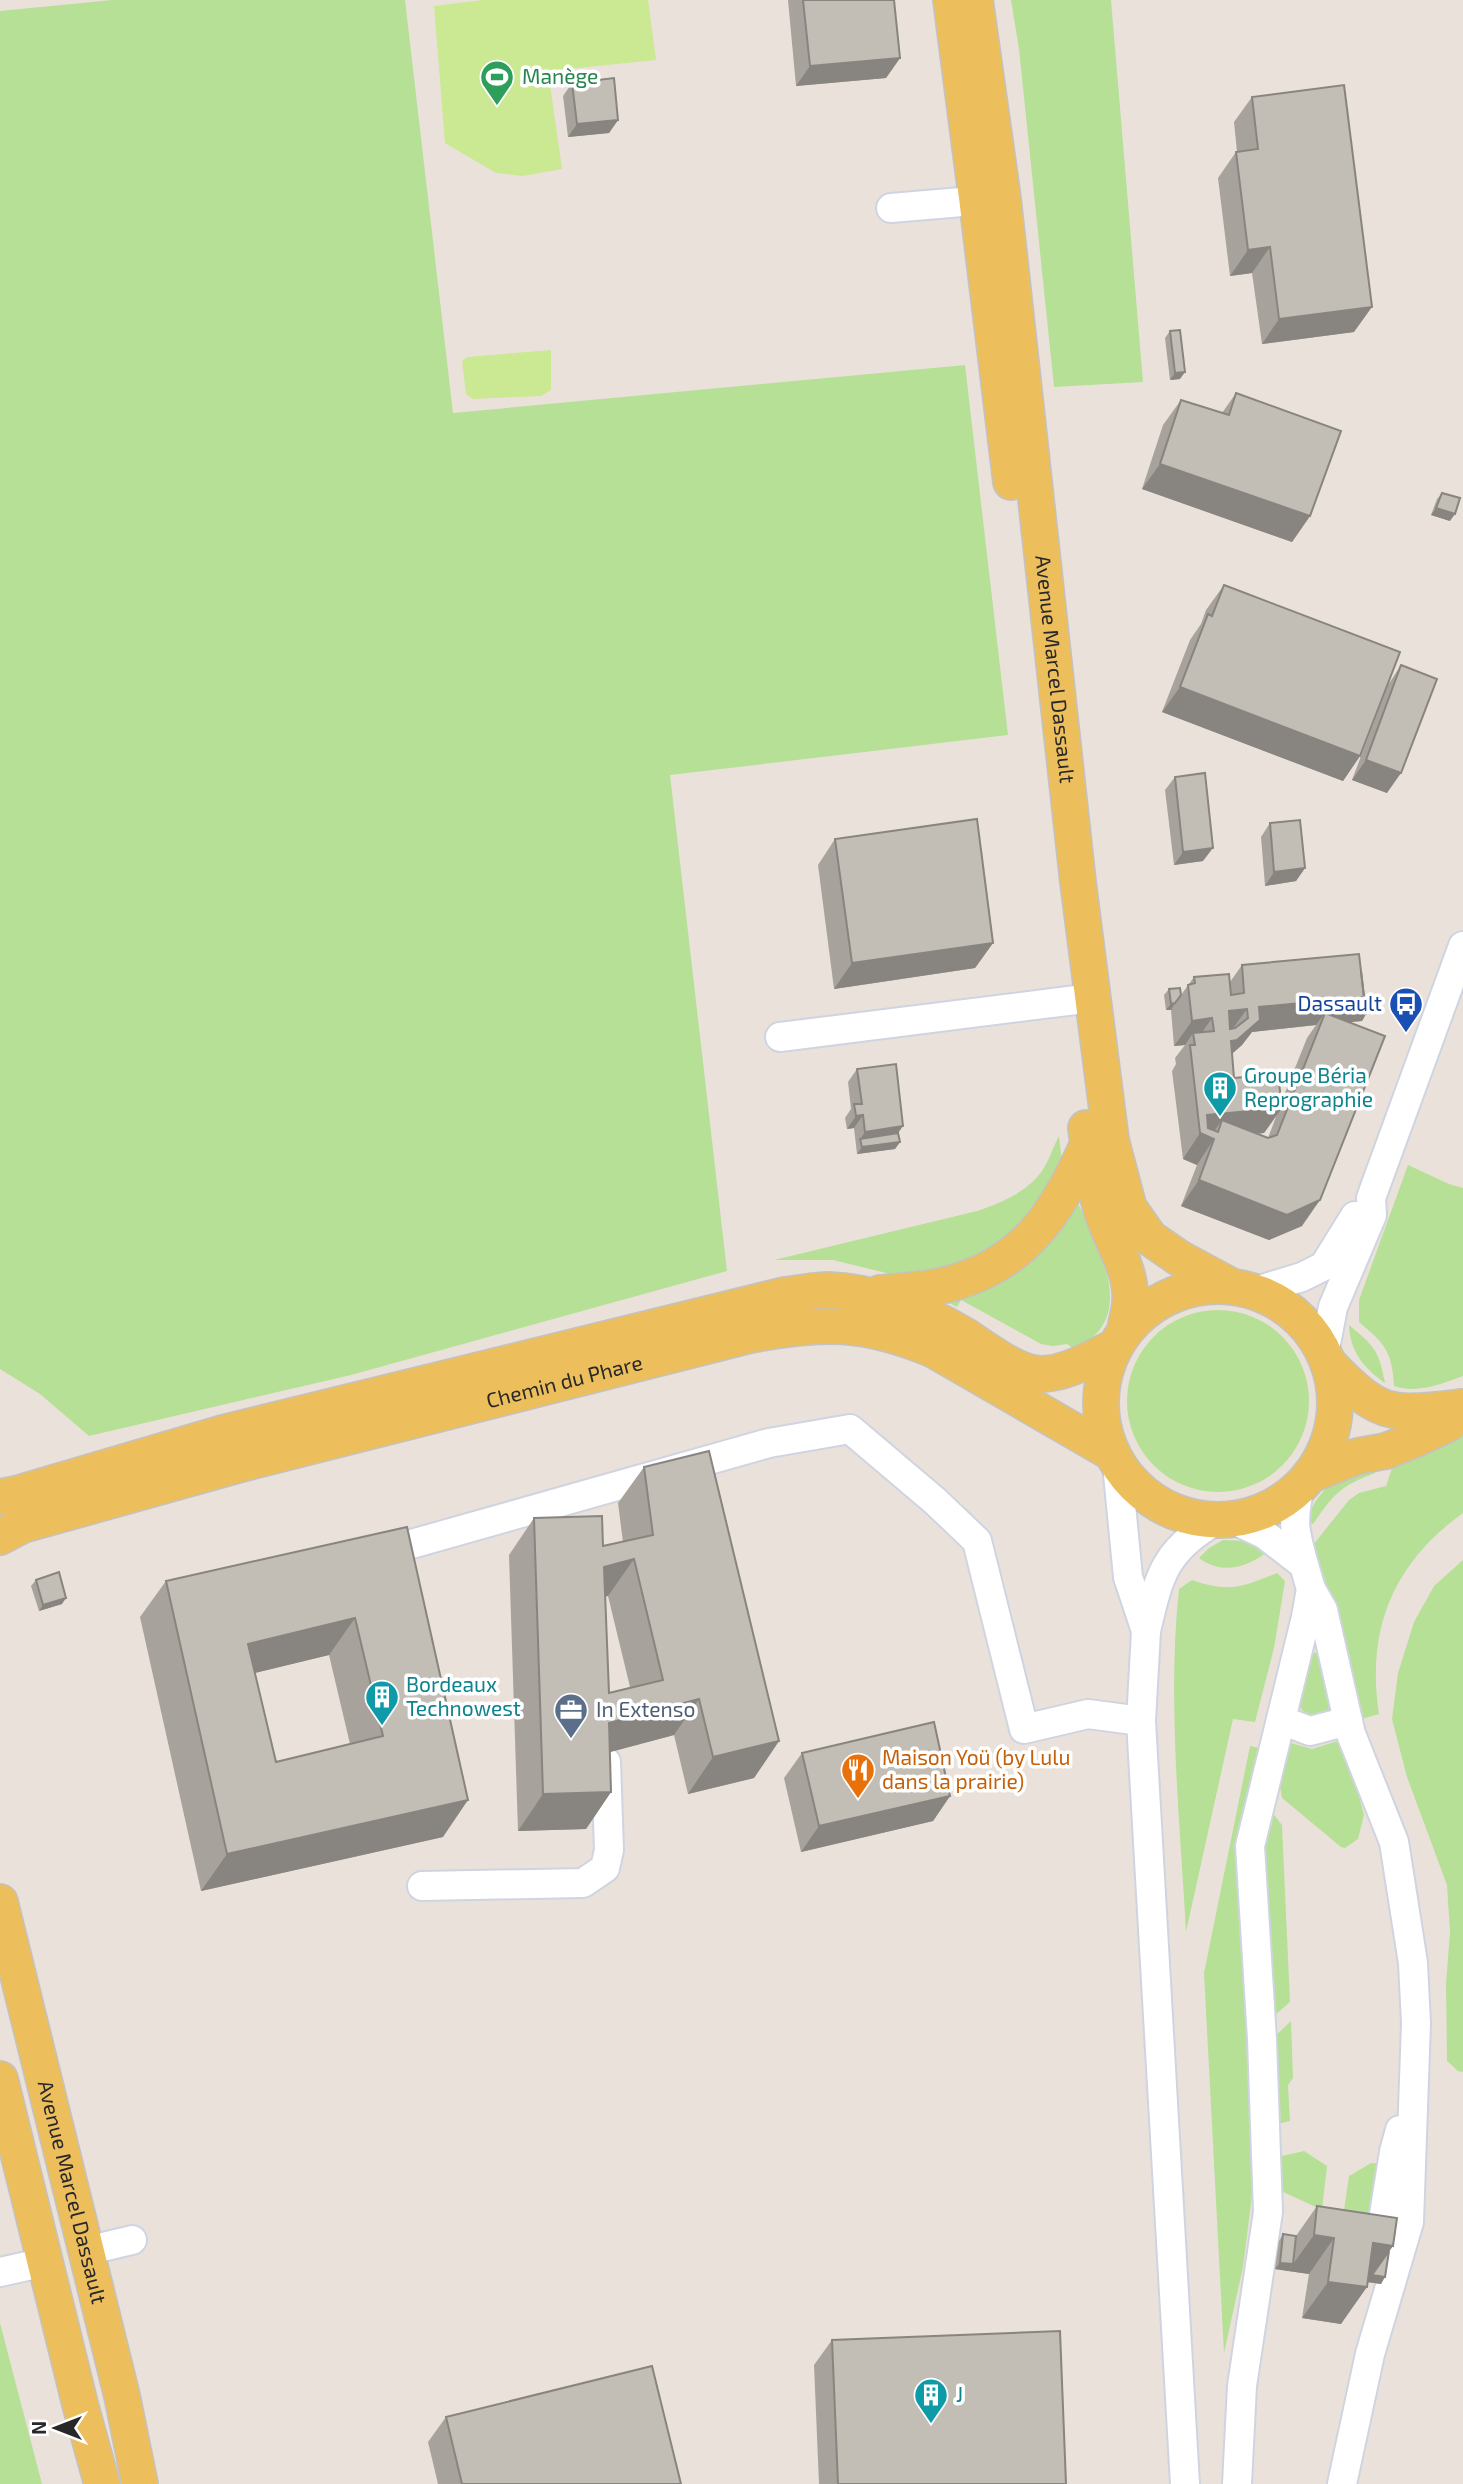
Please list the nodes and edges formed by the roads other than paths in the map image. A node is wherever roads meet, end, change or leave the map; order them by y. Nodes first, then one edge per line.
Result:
1 (951, 0) edge
2 (975, 0) edge
3 (990, 200) junction
4 (891, 208) dead end
5 (1463, 946) edge
6 (1081, 999) junction
7 (780, 1037) dead end
8 (1088, 1144) junction
9 (1371, 1198) junction
10 (1242, 1288) junction
11 (866, 1294) junction
12 (1120, 1339) junction
13 (1326, 1358) junction
14 (1463, 1409) edge
15 (1114, 1458) junction
16 (1305, 1480) junction
17 (0, 1497) edge
18 (1225, 1520) junction
19 (0, 1537) edge
20 (408, 1545) edge
21 (1308, 1577) junction
22 (1146, 1631) junction
23 (1280, 1720) junction
24 (1141, 1721) junction
25 (1348, 1721) junction
26 (606, 1753) edge
27 (422, 1886) dead end
28 (0, 1902) edge
29 (0, 2079) edge
30 (1413, 2098) junction
31 (132, 2240) dead end
32 (86, 2251) junction
33 (1378, 2255) edge
34 (45, 2262) junction
35 (0, 2273) edge
36 (1374, 2283) edge
37 (1370, 2354) junction
38 (102, 2484) edge
39 (140, 2484) edge
40 (1185, 2484) edge
41 (1237, 2484) edge
42 (1342, 2484) edge

1 - 3 main road, Avenue Marcel Dassault
2 - 3 main road, Avenue Marcel Dassault
3 - 4 street
3 - 6 main road, Avenue Marcel Dassault
5 - 9 street
6 - 7 street
6 - 8 main road, Avenue Marcel Dassault
6 - 10 main road, Avenue Marcel Dassault
8 - 11 main road
8 - 12 main road, Avenue Marcel Dassault
9 - 10 street
9 - 13 street
10 - 12 main road
10 - 13 main road
11 - 12 main road, Chemin du Phare
11 - 17 main road, Chemin du Phare
12 - 15 main road
13 - 14 main road
13 - 16 main road
14 - 16 main road
15 - 18 main road
15 - 19 main road, Chemin du Phare
15 - 22 street
16 - 18 main road
16 - 21 street
18 - 21 street
18 - 22 street
20 - 24 street
21 - 23 street
21 - 25 street
22 - 24 street
23 - 25 street
23 - 41 street
24 - 40 street
25 - 30 street
26 - 27 street
28 - 32 main road, Avenue Marcel Dassault
29 - 34 main road, Avenue Marcel Dassault
30 - 33 street
30 - 37 street
31 - 32 street
32 - 39 main road, Avenue Marcel Dassault
34 - 35 street
34 - 38 main road, Avenue Marcel Dassault
36 - 37 street
37 - 42 street

